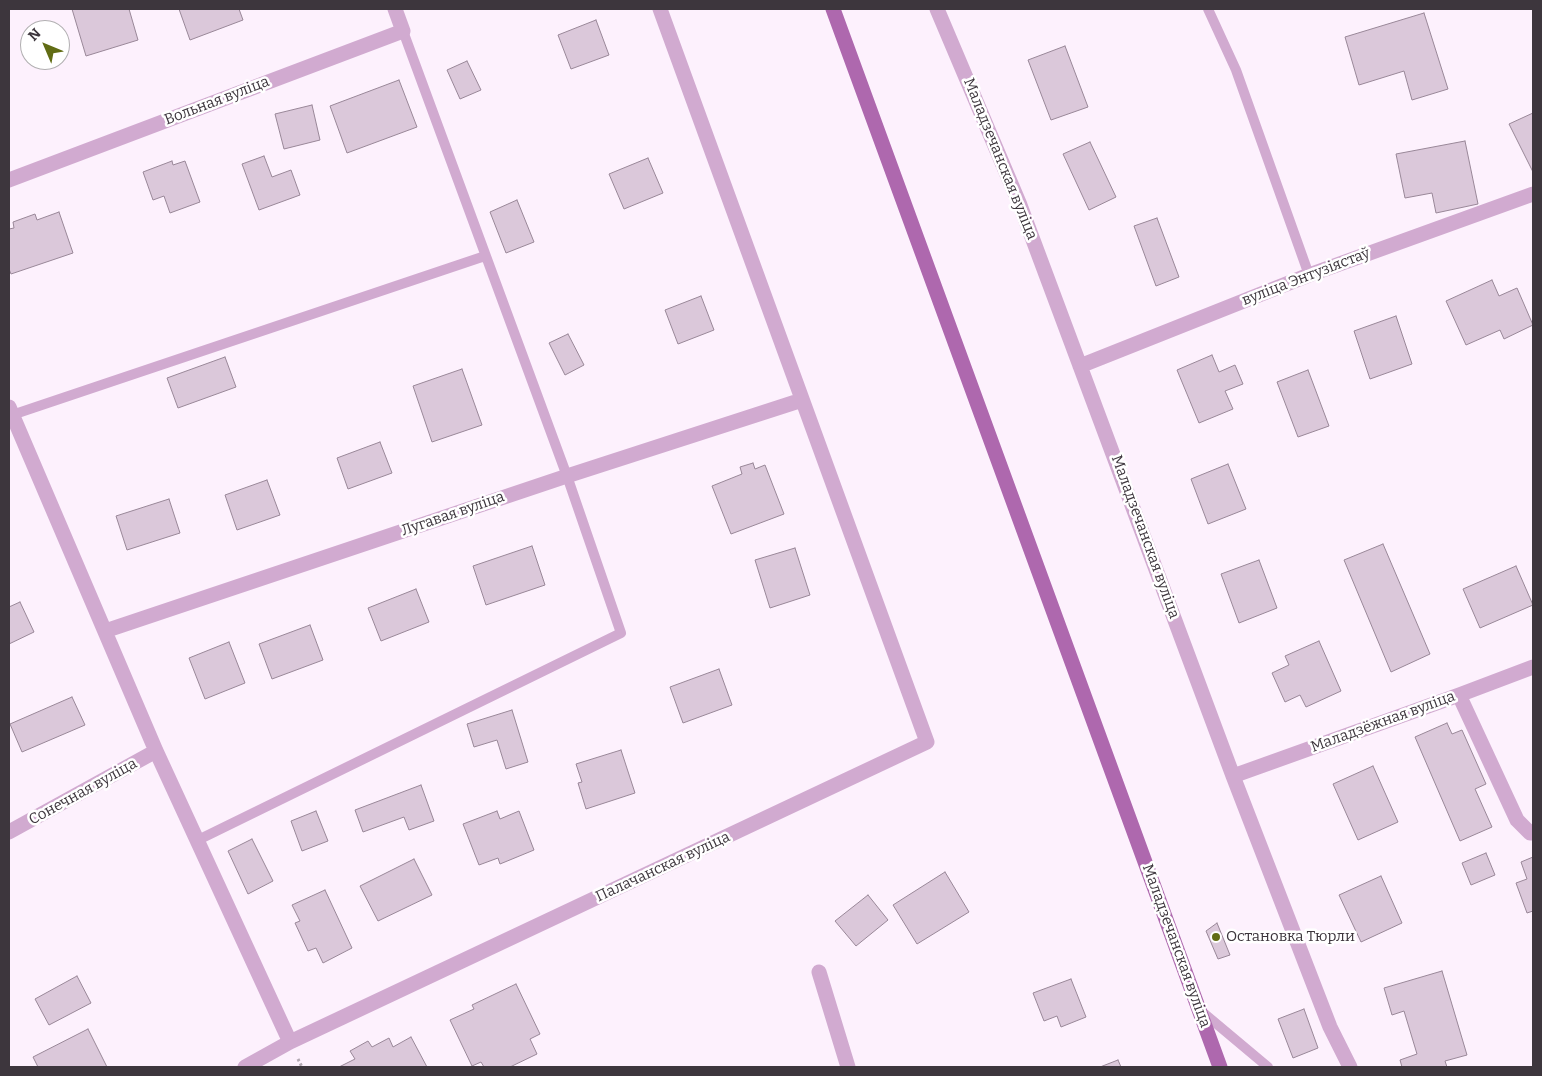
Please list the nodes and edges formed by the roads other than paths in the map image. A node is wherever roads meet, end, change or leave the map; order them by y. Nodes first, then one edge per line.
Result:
1 (395, 9) edge
2 (660, 9) edge
3 (833, 9) edge
4 (936, 9) edge
5 (1208, 9) edge
6 (403, 31) junction
7 (9, 180) edge
8 (1533, 194) edge
9 (485, 256) junction
10 (1309, 275) junction
11 (1080, 366) junction
12 (802, 400) junction
13 (10, 411) edge
14 (567, 476) junction
15 (105, 631) junction
16 (1533, 667) edge
17 (1459, 695) junction
18 (156, 751) junction
19 (1233, 776) junction
20 (9, 832) edge
21 (1533, 833) edge
22 (198, 840) junction
23 (819, 972) dead end
24 (1199, 1009) junction
25 (290, 1042) junction
26 (265, 1062) edge
27 (245, 1067) edge
28 (848, 1067) edge
29 (1220, 1067) edge
30 (1268, 1067) edge
31 (1350, 1067) edge

1 - 6 street
2 - 12 street
3 - 24 main road, Маладзечанская вуліца
4 - 11 street, Маладзечанская вуліца
5 - 10 lane
6 - 7 street, Вольная вуліца
6 - 9 lane
8 - 10 street, вуліца Энтузіястаў
9 - 13 lane
9 - 14 lane
10 - 11 street, вуліца Энтузіястаў
11 - 19 street, Маладзечанская вуліца
12 - 14 street, Лугавая вуліца
12 - 25 street, Палачанская вуліца
13 - 15 street
14 - 15 street, Лугавая вуліца
14 - 22 lane
15 - 18 street
16 - 17 street, Маладзёжная вуліца
17 - 19 street, Маладзёжная вуліца
17 - 21 street
18 - 20 street, Сонечная вуліца
18 - 22 street
19 - 31 street, Маладзечанская вуліца
22 - 25 street
23 - 28 street
24 - 29 main road, Маладзечанская вуліца
24 - 30 lane
25 - 26 street
26 - 27 street

